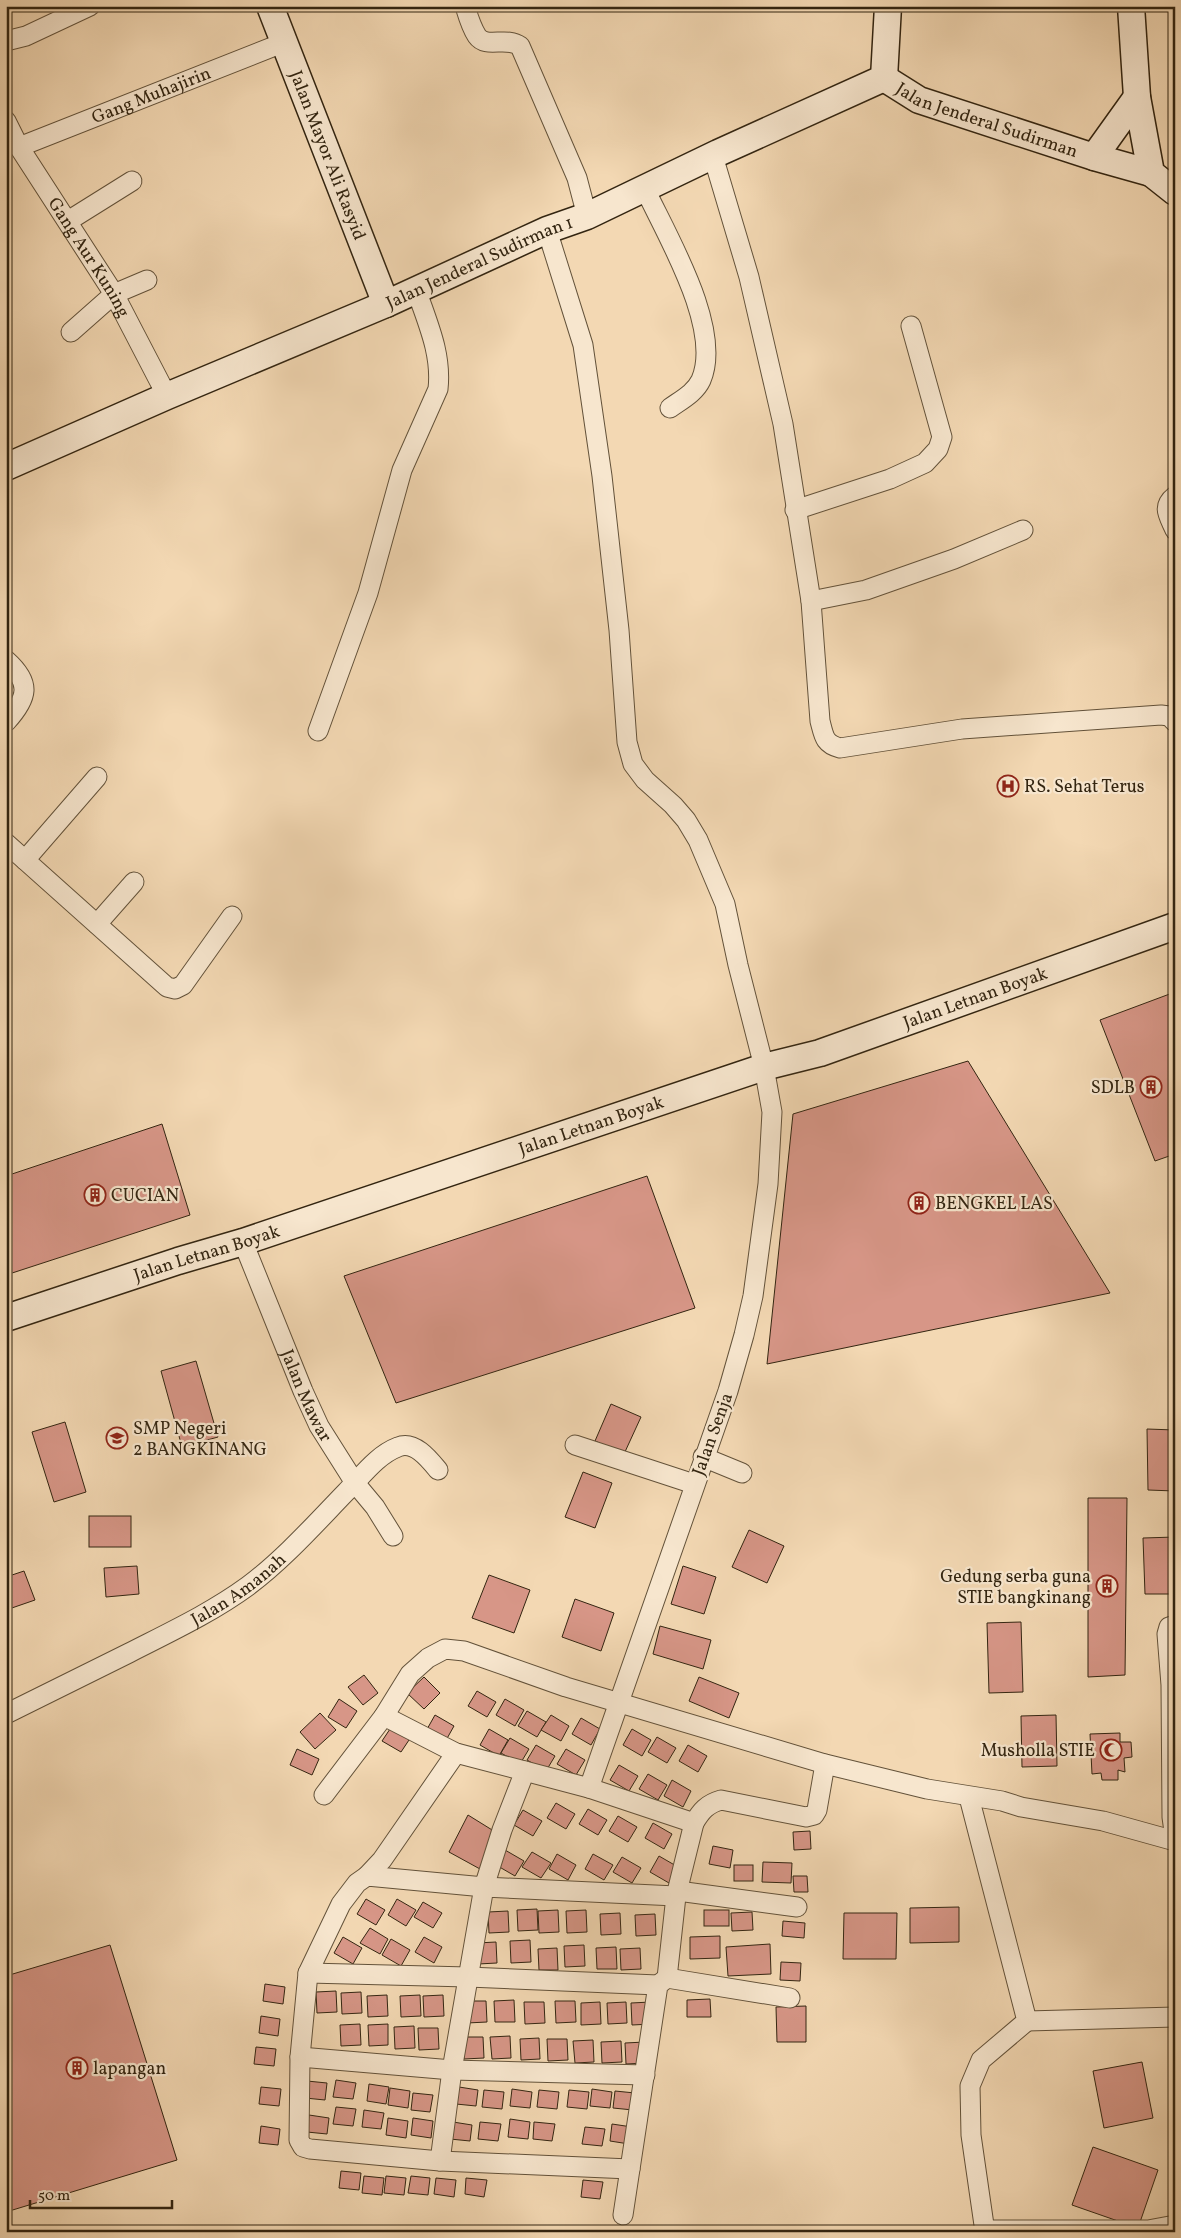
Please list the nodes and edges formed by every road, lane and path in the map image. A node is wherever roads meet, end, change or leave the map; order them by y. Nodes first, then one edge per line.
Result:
1 (90, 6) edge
2 (270, 6) edge
3 (465, 6) edge
4 (888, 6) edge
5 (1131, 6) edge
6 (6, 41) edge
7 (284, 42) junction
8 (884, 78) junction
9 (1138, 97) junction
10 (6, 121) edge
11 (19, 147) junction
12 (713, 156) junction
13 (1094, 157) junction
14 (1151, 173) junction
15 (132, 182) dead end
16 (645, 189) junction
17 (1175, 192) edge
18 (586, 216) junction
19 (68, 221) junction
20 (547, 230) junction
21 (147, 280) dead end
22 (416, 289) junction
23 (114, 294) junction
24 (386, 304) junction
25 (911, 326) dead end
26 (71, 332) dead end
27 (167, 396) junction
28 (670, 408) dead end
29 (6, 468) edge
30 (1175, 496) edge
31 (795, 510) junction
32 (1023, 530) dead end
33 (1175, 530) edge
34 (811, 601) junction
35 (6, 660) edge
36 (6, 722) edge
37 (1175, 722) edge
38 (318, 731) dead end
39 (97, 777) dead end
40 (6, 842) edge
41 (25, 860) junction
42 (134, 882) dead end
43 (232, 916) dead end
44 (97, 924) junction
45 (1175, 926) edge
46 (764, 1067) junction
47 (243, 1242) junction
48 (6, 1318) edge
49 (574, 1445) dead end
50 (703, 1457) junction
51 (438, 1470) dead end
52 (742, 1473) dead end
53 (355, 1483) junction
54 (694, 1484) junction
55 (393, 1536) dead end
56 (1175, 1625) edge
57 (619, 1702) junction
58 (6, 1714) edge
59 (384, 1716) junction
60 (456, 1753) junction
61 (825, 1764) junction
62 (525, 1770) junction
63 (589, 1788) junction
64 (324, 1795) dead end
65 (969, 1797) junction
66 (694, 1823) junction
67 (1175, 1840) edge
68 (367, 1876) junction
69 (484, 1887) junction
70 (677, 1894) junction
71 (797, 1907) dead end
72 (308, 1973) junction
73 (468, 1977) junction
74 (663, 1982) junction
75 (790, 1998) dead end
76 (1175, 2017) edge
77 (1027, 2021) junction
78 (300, 2057) junction
79 (452, 2070) junction
80 (645, 2075) junction
81 (440, 2160) junction
82 (630, 2169) junction
83 (622, 2215) dead end
84 (1175, 2225) edge
85 (984, 2231) edge

1 - 6 street
2 - 7 street, Jalan Mayor Ali Rasyid
3 - 18 street
4 - 8 street
5 - 9 street
7 - 11 street, Gang Muhajirin
7 - 24 street, Jalan Mayor Ali Rasyid
8 - 12 street, Jalan Jenderal Sudirman 1
8 - 13 street, Jalan Jenderal Sudirman
9 - 13 street, Jalan Jenderal Sudirman
9 - 14 street
10 - 11 street, Gang Aur Kuning
11 - 19 street, Gang Aur Kuning
12 - 16 street, Jalan Jenderal Sudirman 1
12 - 31 street
13 - 14 street, Jalan Jenderal Sudirman
14 - 17 street
15 - 19 street
16 - 18 street, Jalan Jenderal Sudirman 1
16 - 28 street
18 - 20 street, Jalan Jenderal Sudirman 1
19 - 23 street, Gang Aur Kuning
20 - 22 street, Jalan Jenderal Sudirman 1
20 - 46 street, Jalan Senja
21 - 23 street
22 - 24 street, Jalan Jenderal Sudirman 1
22 - 38 street
23 - 26 street
23 - 27 street, Gang Aur Kuning
24 - 27 street, Jalan Jenderal Sudirman 1
25 - 31 street
27 - 29 street, Jalan Jenderal Sudirman 1
30 - 33 street
31 - 34 street
32 - 34 street
34 - 37 street
35 - 36 street
39 - 41 street
40 - 41 street
41 - 44 street
42 - 44 street
43 - 44 street
45 - 46 street, Jalan Letnan Boyak
46 - 47 street, Jalan Letnan Boyak
46 - 50 street, Jalan Senja
47 - 48 street, Jalan Letnan Boyak
47 - 53 street, Jalan Mawar
49 - 54 street
50 - 52 street
50 - 54 street, Jalan Senja
51 - 53 street, Jalan Amanah
53 - 55 street, Jalan Mawar
53 - 58 street, Jalan Amanah
54 - 57 street, Jalan Senja
56 - 67 street
57 - 59 street
57 - 61 street
57 - 63 street, Jalan Senja
59 - 60 street
59 - 64 street
60 - 62 street
60 - 68 street
61 - 65 street
61 - 66 street
62 - 63 street
62 - 69 street
63 - 66 street
65 - 67 street
65 - 77 street
66 - 70 street
68 - 69 street
68 - 72 street
69 - 70 street
69 - 73 street
70 - 71 street
70 - 74 street
72 - 73 street
72 - 78 street
73 - 74 street
73 - 79 street
74 - 75 street
74 - 80 street
76 - 77 street
77 - 85 street
78 - 79 street
78 - 81 street
79 - 80 street
79 - 81 street
80 - 82 street
81 - 82 street
82 - 83 street
84 - 85 street

